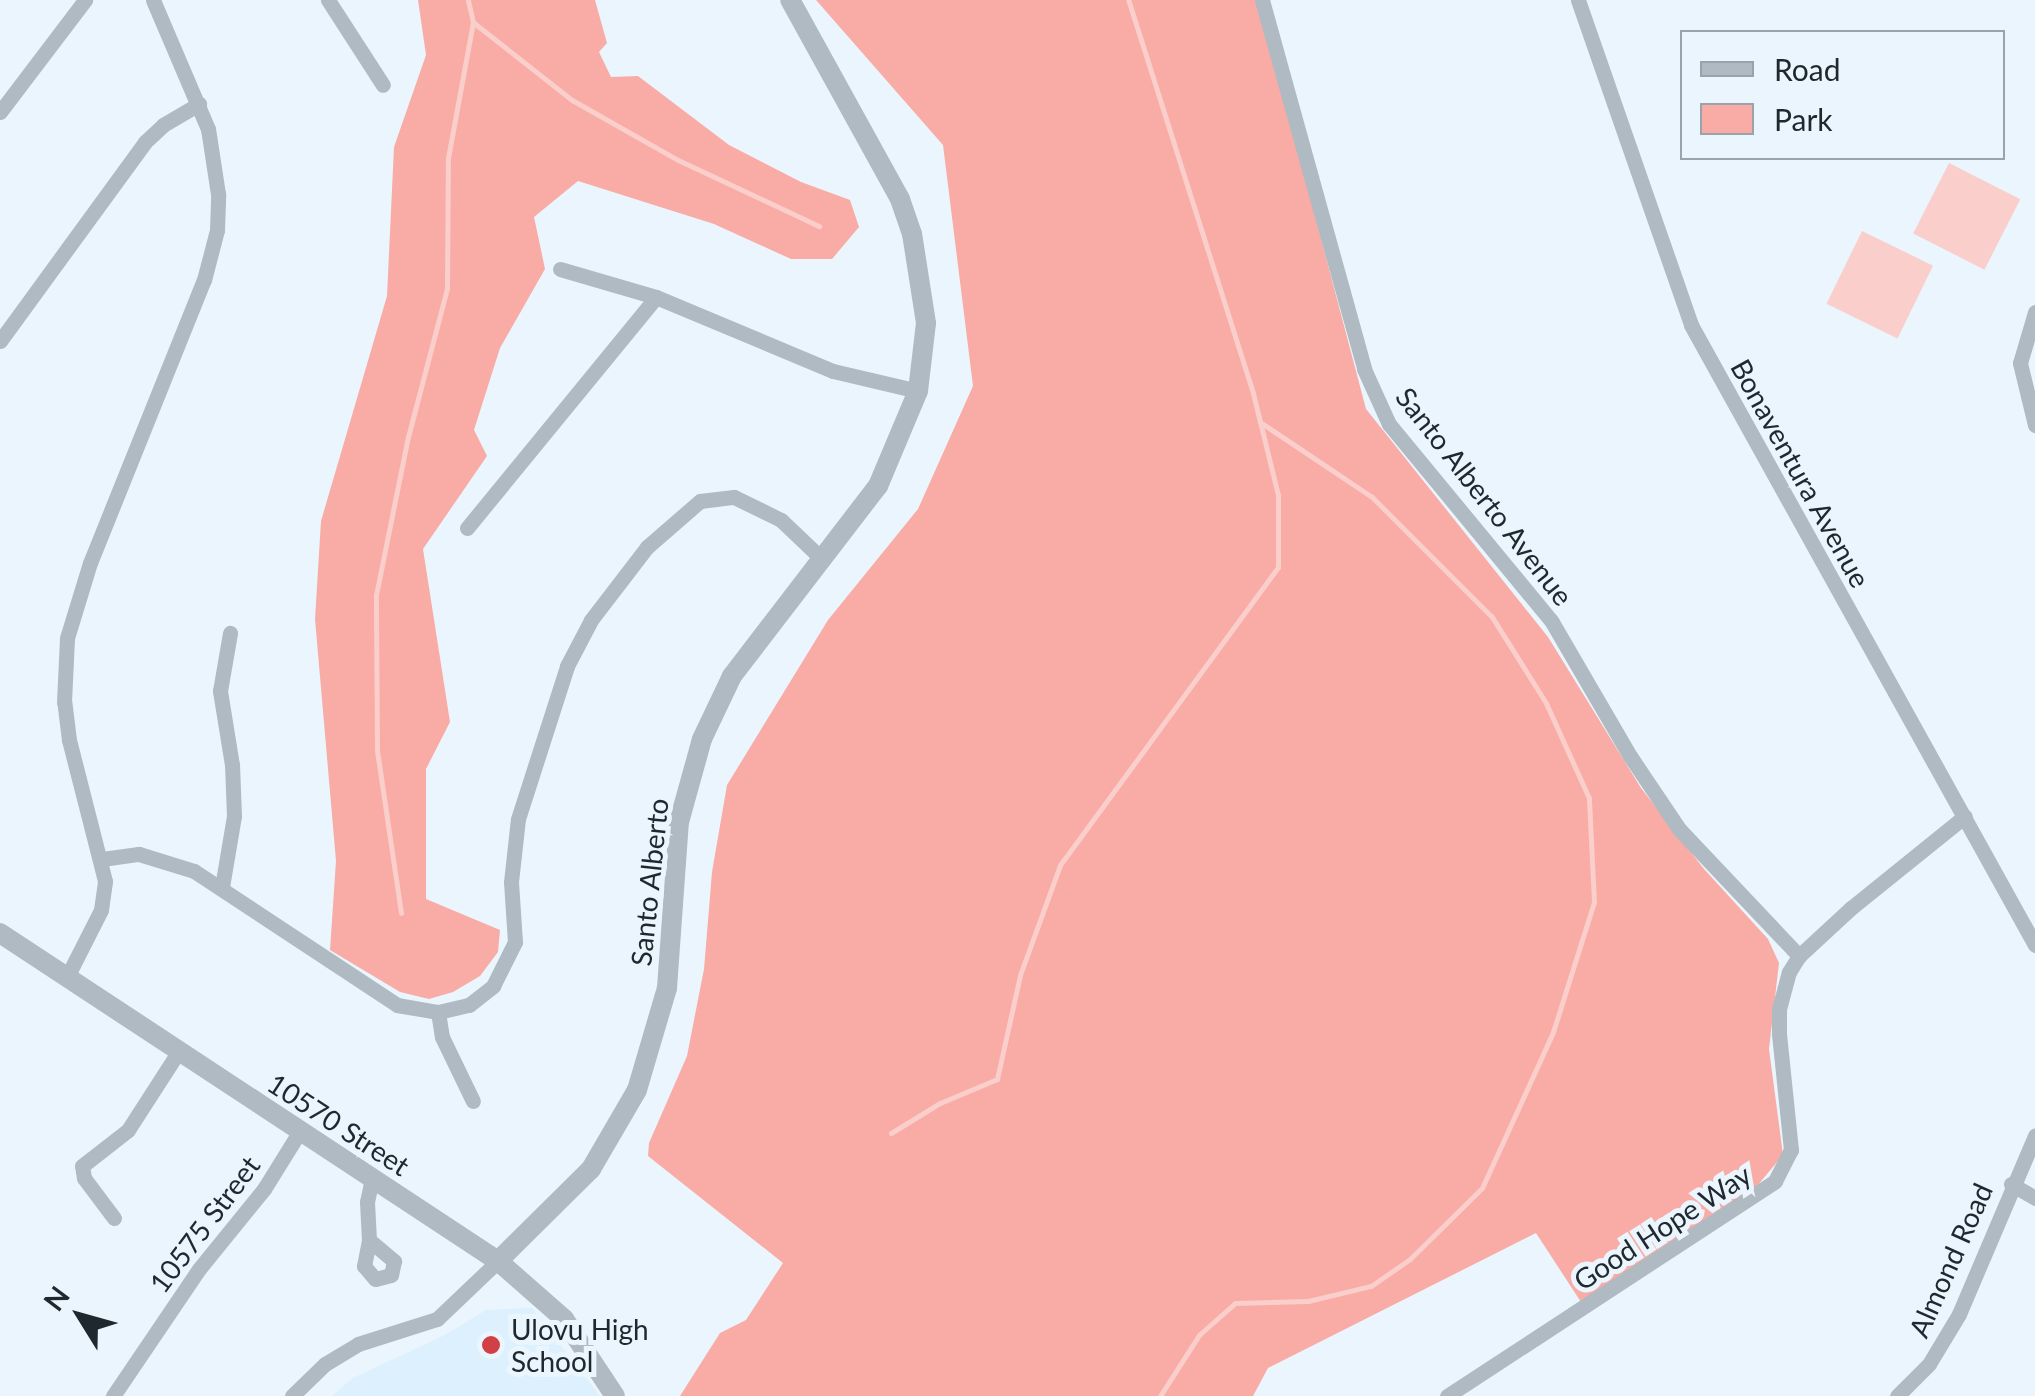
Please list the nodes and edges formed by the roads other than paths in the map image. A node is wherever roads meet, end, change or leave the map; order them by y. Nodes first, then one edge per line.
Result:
1 (85, 0) edge
2 (153, 0) edge
3 (328, 0) edge
4 (790, 0) edge
5 (1262, 0) edge
6 (1578, 0) edge
7 (382, 85) dead end
8 (200, 104) junction
9 (0, 112) edge
10 (560, 269) dead end
11 (656, 297) junction
12 (2035, 312) edge
13 (0, 340) edge
14 (918, 391) junction
15 (2035, 426) edge
16 (467, 528) dead end
17 (823, 560) junction
18 (230, 633) dead end
19 (1964, 816) junction
20 (102, 859) junction
21 (222, 886) junction
22 (0, 933) edge
23 (2035, 944) edge
24 (1800, 956) junction
25 (67, 977) junction
26 (438, 1012) junction
27 (180, 1052) junction
28 (473, 1101) dead end
29 (300, 1131) junction
30 (2035, 1136) edge
31 (372, 1179) junction
32 (2012, 1184) junction
33 (2035, 1198) edge
34 (114, 1218) dead end
35 (369, 1240) dead end
36 (498, 1261) junction
37 (113, 1396) edge
38 (292, 1396) edge
39 (615, 1396) edge
40 (1448, 1396) edge
41 (1897, 1396) edge

1 - 9 street
2 - 8 street
3 - 7 street
4 - 14 street, Santo Alberto
5 - 24 street, Santo Alberto Avenue
6 - 19 street, Bonaventura Avenue
8 - 13 street
8 - 20 street
10 - 11 street
11 - 14 street
11 - 16 street
12 - 15 street
14 - 17 street, Santo Alberto
17 - 26 street
17 - 36 street, Santo Alberto
18 - 21 street
19 - 23 street, Bonaventura Avenue
19 - 24 street, Good Hope Way
20 - 21 street
20 - 25 street
21 - 26 street
22 - 25 street, 10570 Street
24 - 40 street, Good Hope Way
25 - 27 street, 10570 Street
26 - 28 street
27 - 29 street, 10570 Street
27 - 34 street
29 - 31 street, 10570 Street
29 - 37 street, 10575 Street
30 - 32 street, Almond Road
31 - 35 street
31 - 36 street, 10570 Street
32 - 33 street
32 - 41 street, Almond Road
36 - 38 street, Santo Alberto
36 - 39 street, 10570 Street

